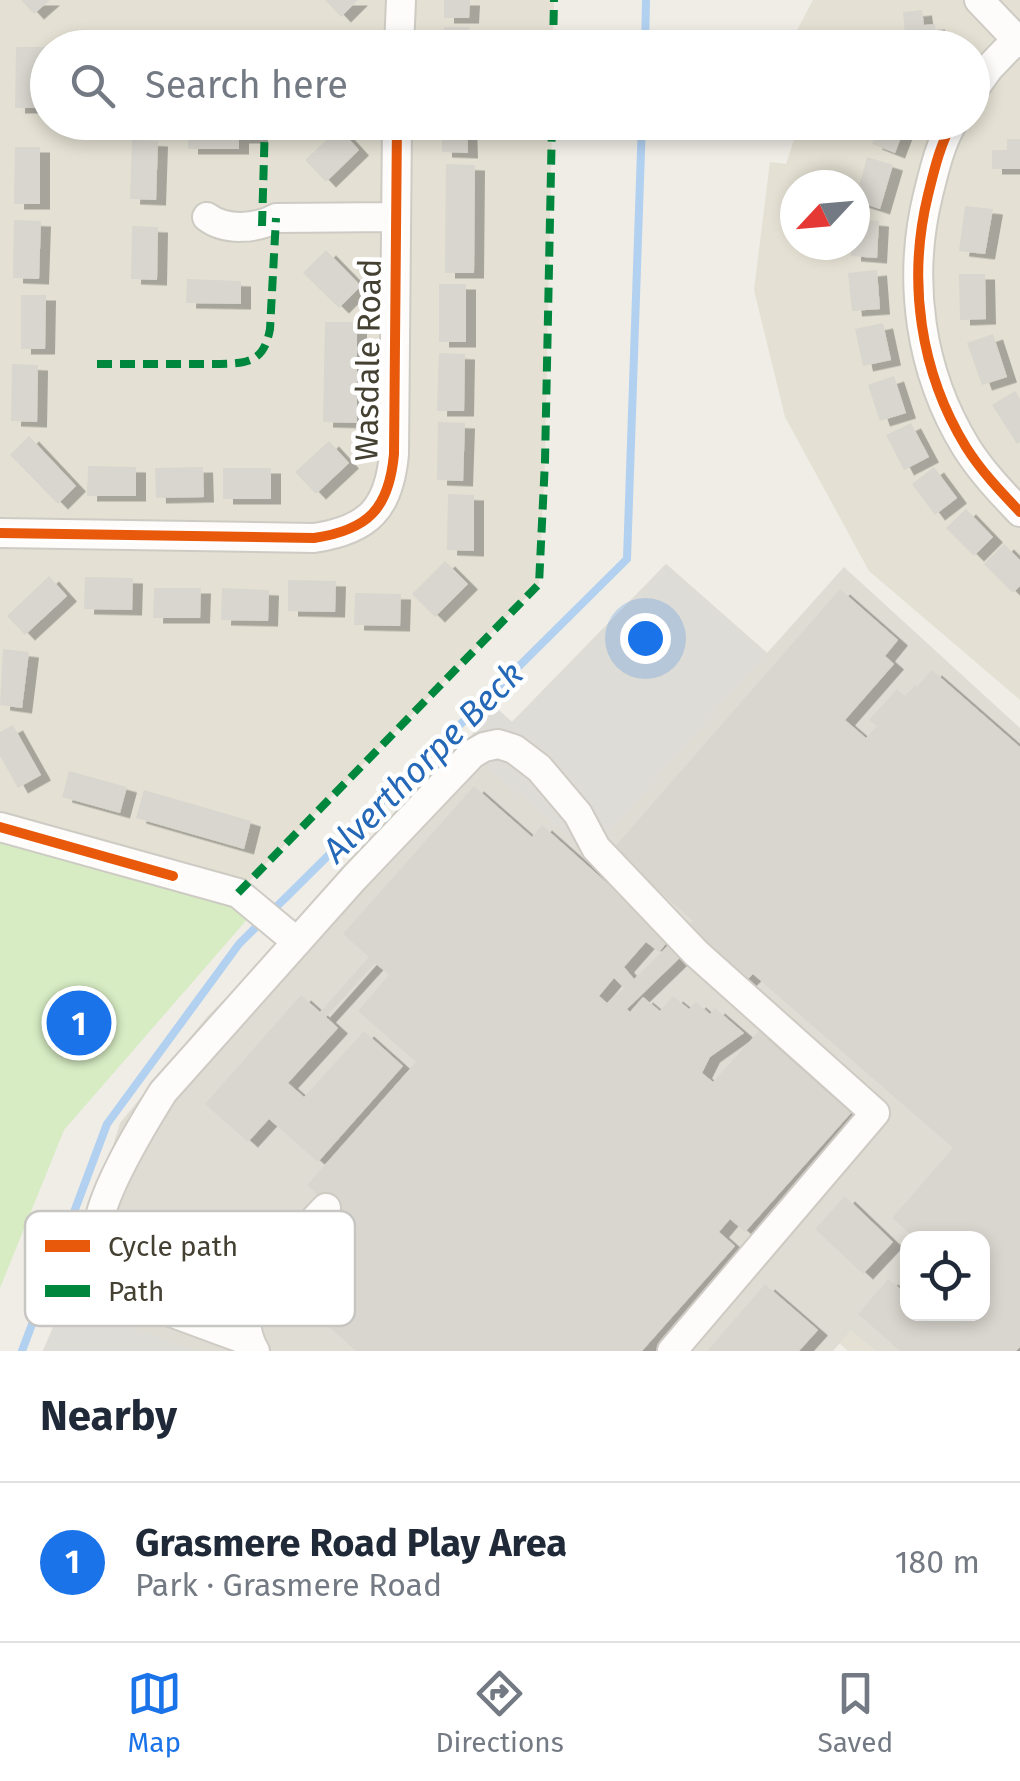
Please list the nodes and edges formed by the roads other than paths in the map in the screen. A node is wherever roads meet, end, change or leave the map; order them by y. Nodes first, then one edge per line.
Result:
1 (401, 0) edge
2 (979, 0) edge
3 (400, 30) edge
4 (1018, 41) edge
5 (990, 67) edge
6 (397, 140) edge
7 (946, 140) edge
8 (207, 216) dead end
9 (395, 217) junction
10 (1020, 512) edge
11 (0, 533) edge
12 (0, 827) edge
13 (297, 942) junction
14 (326, 1208) dead end
15 (102, 1211) edge
16 (323, 1211) edge
17 (204, 1326) edge
18 (252, 1346) edge
19 (672, 1351) edge

1 - 3 street
2 - 4 street
4 - 5 street
6 - 9 street, Wasdale Road
7 - 10 street
8 - 9 street
9 - 11 street, Wasdale Road
12 - 13 street
13 - 15 street
13 - 19 street
14 - 16 street
17 - 18 street

